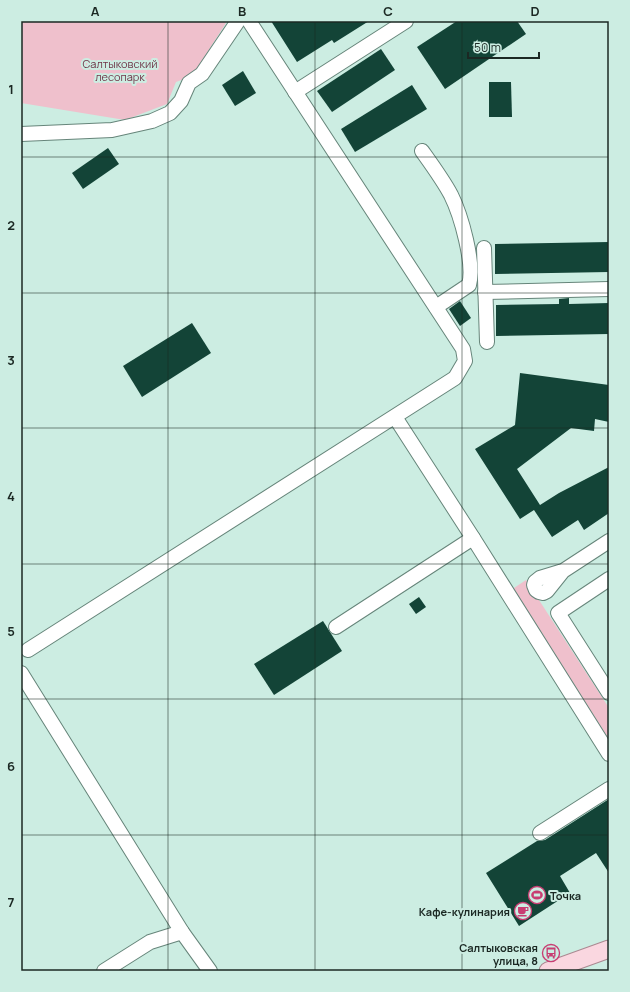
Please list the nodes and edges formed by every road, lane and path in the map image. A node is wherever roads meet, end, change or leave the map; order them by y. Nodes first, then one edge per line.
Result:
1 (238, 21) edge
2 (249, 21) edge
3 (406, 21) edge
4 (295, 92) junction
5 (21, 134) edge
6 (422, 151) dead end
7 (484, 248) dead end
8 (609, 289) edge
9 (485, 292) junction
10 (436, 307) junction
11 (488, 342) dead end
12 (395, 417) junction
13 (473, 538) junction
14 (609, 541) edge
15 (563, 571) dead end
16 (609, 580) edge
17 (336, 627) dead end
18 (28, 650) dead end
19 (22, 676) edge
20 (609, 693) edge
21 (609, 754) edge
22 (609, 789) edge
23 (540, 833) dead end
24 (182, 932) junction
25 (609, 949) edge
26 (104, 971) edge
27 (210, 971) edge
28 (548, 971) edge

1 - 5 street
2 - 4 street
3 - 4 street
4 - 10 street
6 - 10 street
7 - 9 street
8 - 9 street
9 - 11 street
10 - 12 street
12 - 13 street
12 - 18 street
13 - 17 street
13 - 21 street
14 - 15 street
16 - 20 street
19 - 24 street
22 - 23 street
24 - 26 street
24 - 27 street
25 - 28 main road

